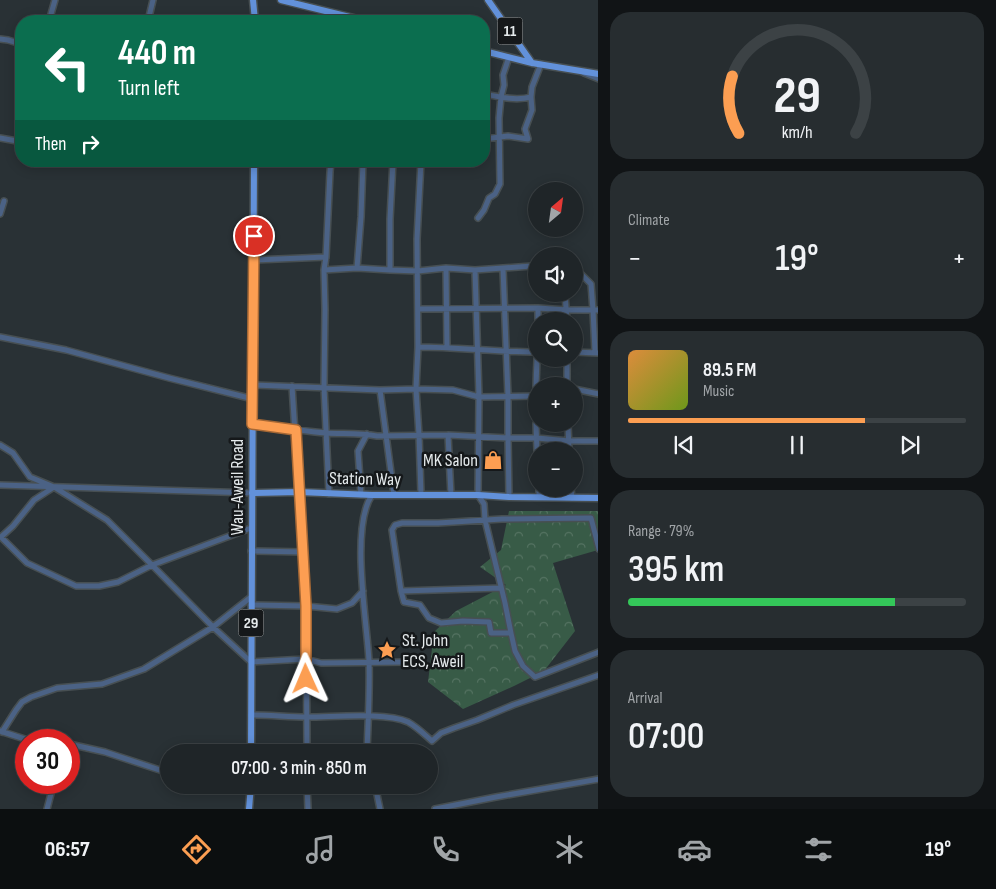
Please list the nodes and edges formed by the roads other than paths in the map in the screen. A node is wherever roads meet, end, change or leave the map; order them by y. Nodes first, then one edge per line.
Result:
1 (54, 0) edge
2 (153, 0) edge
3 (254, 0) edge
4 (281, 0) edge
5 (488, 0) edge
6 (50, 15) edge
7 (149, 15) edge
8 (255, 15) edge
9 (332, 15) edge
10 (0, 39) edge
11 (15, 42) edge
12 (490, 52) edge
13 (509, 57) junction
14 (532, 63) junction
15 (541, 64) junction
16 (577, 70) junction
17 (598, 74) edge
18 (598, 79) edge
19 (490, 95) edge
20 (501, 97) junction
21 (531, 97) junction
22 (500, 136) junction
23 (0, 138) edge
24 (490, 138) edge
25 (15, 142) edge
26 (254, 167) edge
27 (330, 167) edge
28 (363, 167) edge
29 (393, 167) edge
30 (421, 167) edge
31 (4, 201) dead end
32 (0, 214) edge
33 (478, 218) dead end
34 (326, 257) junction
35 (254, 260) junction
36 (528, 266) edge
37 (357, 268) junction
38 (446, 268) junction
39 (503, 269) junction
40 (324, 270) junction
41 (390, 270) junction
42 (475, 270) junction
43 (418, 271) junction
44 (583, 276) edge
45 (566, 302) edge
46 (505, 308) junction
47 (538, 308) junction
48 (418, 309) junction
49 (447, 309) junction
50 (477, 309) junction
51 (567, 310) junction
52 (596, 310) edge
53 (538, 312) edge
54 (0, 336) edge
55 (418, 347) junction
56 (447, 347) junction
57 (478, 350) junction
58 (506, 352) junction
59 (528, 352) edge
60 (583, 352) edge
61 (597, 352) edge
62 (252, 385) junction
63 (292, 386) junction
64 (324, 387) junction
65 (416, 389) junction
66 (380, 390) junction
67 (583, 391) edge
68 (598, 394) edge
69 (508, 396) junction
70 (528, 396) edge
71 (479, 397) junction
72 (252, 399) junction
73 (252, 424) junction
74 (296, 430) junction
75 (536, 432) edge
76 (568, 432) edge
77 (326, 433) junction
78 (367, 434) junction
79 (419, 435) junction
80 (448, 435) junction
81 (386, 436) junction
82 (478, 437) junction
83 (508, 438) junction
84 (536, 438) junction
85 (569, 441) junction
86 (598, 441) edge
87 (536, 442) edge
88 (0, 445) edge
89 (0, 485) edge
90 (54, 487) junction
91 (300, 492) junction
92 (252, 493) junction
93 (329, 494) junction
94 (421, 494) junction
95 (361, 495) junction
96 (372, 495) junction
97 (394, 495) junction
98 (451, 495) junction
99 (478, 495) junction
100 (509, 497) junction
101 (528, 497) edge
102 (539, 497) edge
103 (572, 498) joint
104 (598, 498) edge
105 (485, 520) junction
106 (251, 528) junction
107 (0, 538) edge
108 (598, 549) edge
109 (251, 551) junction
110 (303, 552) junction
111 (152, 565) junction
112 (501, 588) junction
113 (401, 591) junction
114 (363, 592) junction
115 (251, 597) junction
116 (251, 605) junction
117 (306, 606) junction
118 (213, 627) junction
119 (511, 633) junction
120 (598, 652) edge
121 (306, 659) junction
122 (251, 662) junction
123 (369, 662) junction
124 (407, 662) dead end
125 (598, 675) edge
126 (251, 715) junction
127 (368, 716) junction
128 (307, 717) junction
129 (1, 732) edge
130 (15, 736) edge
131 (251, 744) edge
132 (307, 744) edge
133 (368, 744) edge
134 (80, 746) edge
135 (160, 770) edge
136 (598, 779) edge
137 (51, 794) edge
138 (250, 794) edge
139 (307, 794) edge
140 (377, 794) edge
141 (47, 809) edge
142 (249, 809) edge
143 (308, 809) edge
144 (380, 809) edge
145 (435, 809) edge

1 - 6 street
2 - 7 street
3 - 8 main road
4 - 9 main road
5 - 14 main road, 11
10 - 11 street
12 - 13 main road
13 - 14 main road
13 - 20 street
14 - 15 main road
15 - 16 main road
15 - 21 street
16 - 17 main road
16 - 18 street
19 - 20 street
20 - 21 street
20 - 22 street
21 - 22 street
22 - 24 street
22 - 33 street
23 - 25 street
26 - 35 main road, Wau-Aweil Road / 29
27 - 34 street
28 - 37 street
29 - 41 street
30 - 43 street
31 - 32 street
34 - 35 street
34 - 40 street
35 - 62 main road, Wau-Aweil Road / 29
36 - 39 street
37 - 40 street
37 - 41 street
38 - 42 street
38 - 43 street
38 - 49 street
39 - 42 street
39 - 46 street
40 - 64 street
41 - 43 street
42 - 50 street
43 - 48 street
44 - 52 street
45 - 51 street
46 - 47 street
46 - 50 street
46 - 58 street
47 - 51 street
47 - 53 street
48 - 49 street
48 - 55 street
49 - 50 street
49 - 56 street
50 - 57 street
51 - 52 street
52 - 61 street
54 - 72 street
55 - 56 street
55 - 65 street
56 - 57 street
57 - 58 street
57 - 71 street
58 - 59 street
58 - 69 street
60 - 61 street
62 - 63 street
62 - 72 main road, Wau-Aweil Road / 29
63 - 64 street
63 - 74 street
64 - 66 street
64 - 77 street
65 - 66 street
65 - 71 street
65 - 79 street
66 - 81 street
67 - 68 street
69 - 70 street
69 - 71 street
69 - 83 street
71 - 82 street
72 - 73 main road, Wau-Aweil Road / 29
73 - 74 street
73 - 92 main road, Wau-Aweil Road / 29
74 - 77 street
74 - 91 street
75 - 84 street
76 - 85 street
77 - 78 street
77 - 93 street
78 - 81 street
78 - 95 street
79 - 80 street
79 - 81 street
79 - 94 street
80 - 82 street
80 - 98 street
81 - 97 street
82 - 83 street
82 - 99 street
83 - 84 street
83 - 100 street
84 - 85 street
84 - 87 street
85 - 86 street
88 - 90 street
89 - 90 street
90 - 92 street
90 - 107 street
90 - 111 street
91 - 92 main road, Station Way
91 - 93 main road, Station Way
91 - 110 street
92 - 106 main road, Wau-Aweil Road / 29
93 - 95 main road, Station Way
94 - 97 main road, Station Way
94 - 98 main road, Station Way
95 - 96 main road, Station Way
96 - 97 main road, Station Way
96 - 114 street
98 - 99 main road, Station Way
99 - 100 main road, Station Way
99 - 105 street
100 - 101 main road, Station Way
102 - 103 main road, Station Way
103 - 104 main road, Station Way
105 - 108 street
105 - 112 street
105 - 113 street
106 - 109 main road, Wau-Aweil Road / 29
106 - 111 street
107 - 111 street
109 - 110 street
109 - 115 main road, Wau-Aweil Road / 29
110 - 117 street
111 - 118 street
112 - 113 street
112 - 119 street
113 - 119 street
114 - 117 street
114 - 123 street
115 - 116 main road, Wau-Aweil Road / 29
115 - 118 street
116 - 117 street
116 - 122 main road, Wau-Aweil Road / 29
117 - 121 street
118 - 122 street
118 - 129 street
119 - 120 street
121 - 122 street
121 - 123 street
121 - 128 street
122 - 126 main road, Wau-Aweil Road / 29
123 - 124 street
123 - 127 street
125 - 127 street
126 - 128 street
126 - 131 main road, Wau-Aweil Road / 29
127 - 128 street
127 - 133 street
128 - 132 street
129 - 130 street
134 - 135 street
136 - 145 street
137 - 141 street
138 - 142 main road
139 - 143 street
140 - 144 street

